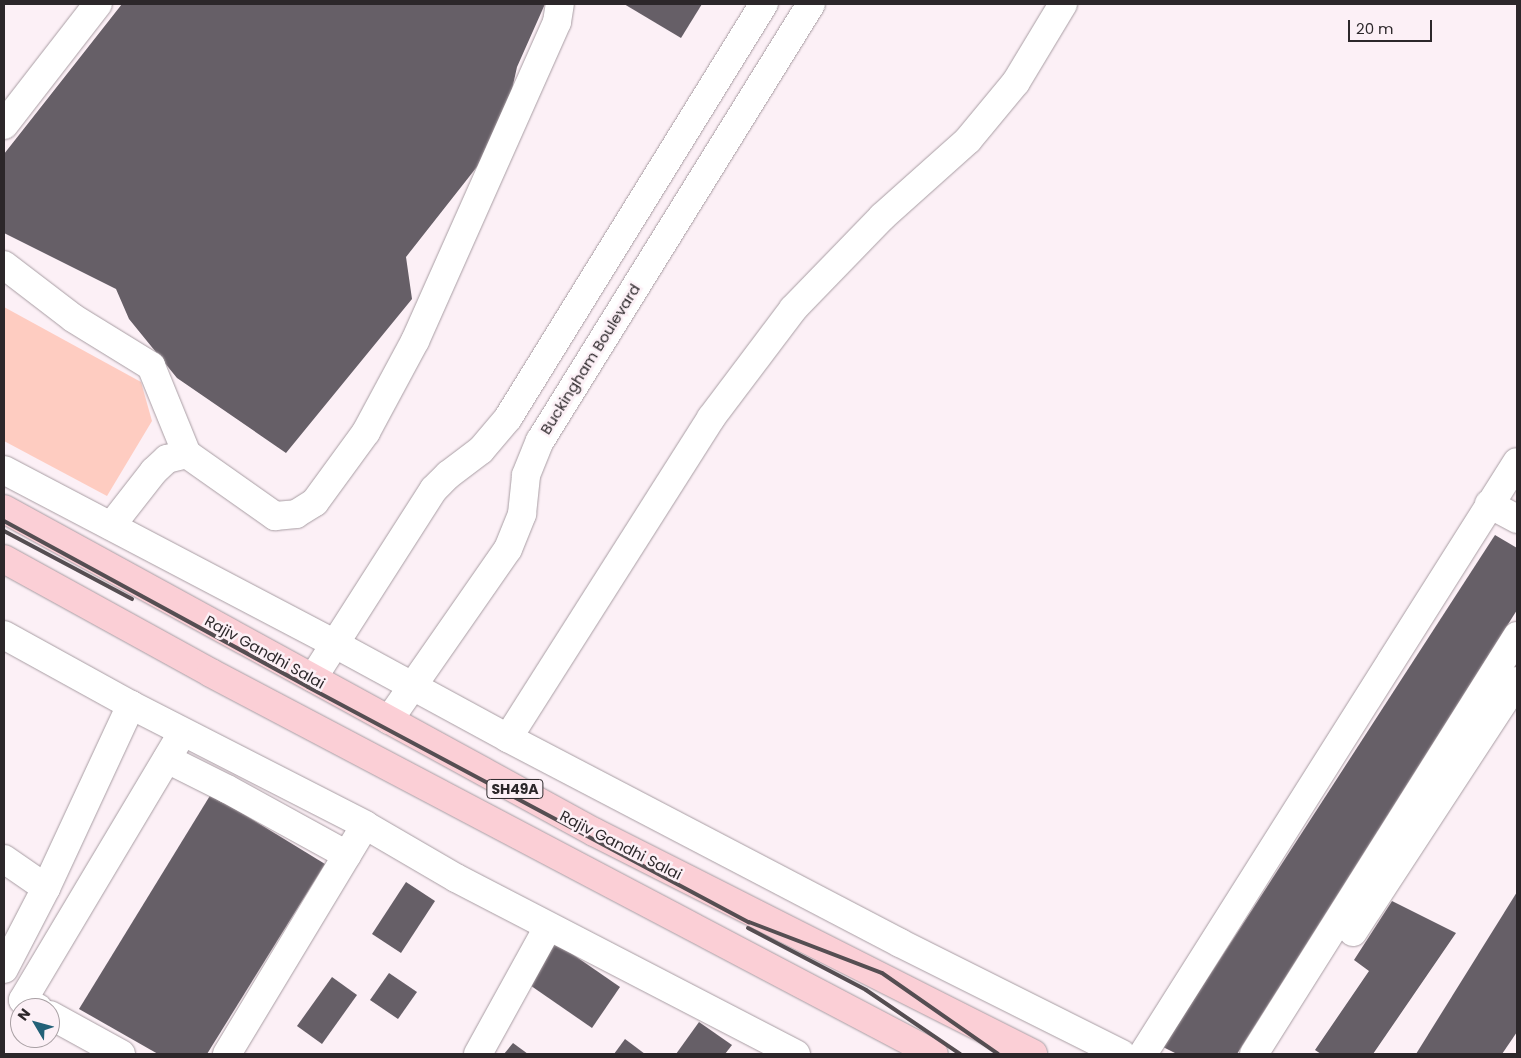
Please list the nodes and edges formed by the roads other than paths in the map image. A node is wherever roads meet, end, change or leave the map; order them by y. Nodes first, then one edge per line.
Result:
1 (98, 4) edge
2 (560, 4) edge
3 (764, 4) edge
4 (811, 4) edge
5 (1063, 4) edge
6 (740, 44) junction
7 (773, 64) junction
8 (4, 125) edge
9 (4, 265) edge
10 (496, 434) junction
11 (187, 454) junction
12 (532, 456) junction
13 (1517, 462) edge
14 (4, 470) edge
15 (1489, 504) junction
16 (4, 509) edge
17 (1517, 519) edge
18 (111, 526) junction
19 (4, 559) edge
20 (4, 635) edge
21 (1517, 636) edge
22 (335, 644) junction
23 (314, 678) junction
24 (1517, 681) edge
25 (412, 686) junction
26 (131, 704) junction
27 (389, 720) junction
28 (184, 732) junction
29 (508, 738) junction
30 (167, 759) junction
31 (364, 825) junction
32 (347, 855) junction
33 (4, 859) edge
34 (46, 888) junction
35 (548, 927) junction
36 (4, 969) edge
37 (24, 998) edge
38 (60, 1020) edge
39 (121, 1054) edge
40 (228, 1054) edge
41 (478, 1054) edge
42 (796, 1054) edge
43 (934, 1054) edge
44 (1034, 1054) edge
45 (1122, 1054) edge
46 (1142, 1054) edge
47 (1254, 1054) edge
48 (1273, 1054) edge

1 - 8 street
2 - 11 street
3 - 6 street
4 - 7 street, Buckingham Boulevard
5 - 29 street
6 - 7 street
6 - 10 street
7 - 12 street, Buckingham Boulevard
9 - 11 street
10 - 12 street
10 - 22 street
11 - 18 street
12 - 25 street, Buckingham Boulevard
13 - 15 street
14 - 18 street
15 - 17 street
15 - 46 street
16 - 23 main road, Rajiv Gandhi Salai / SH49A
18 - 22 street
19 - 43 main road, SH49A
20 - 26 street
21 - 47 street
22 - 23 street
22 - 25 street
23 - 27 main road, Rajiv Gandhi Salai / SH49A
24 - 48 street
25 - 27 street, Buckingham Boulevard
25 - 29 street
26 - 28 street
26 - 34 street
27 - 44 main road, Rajiv Gandhi Salai / SH49A
28 - 30 street
28 - 31 street
29 - 45 street
30 - 32 street
30 - 37 street
31 - 32 street
31 - 35 street
32 - 40 street
33 - 34 street
34 - 36 street
35 - 41 street
35 - 42 street
38 - 39 street

